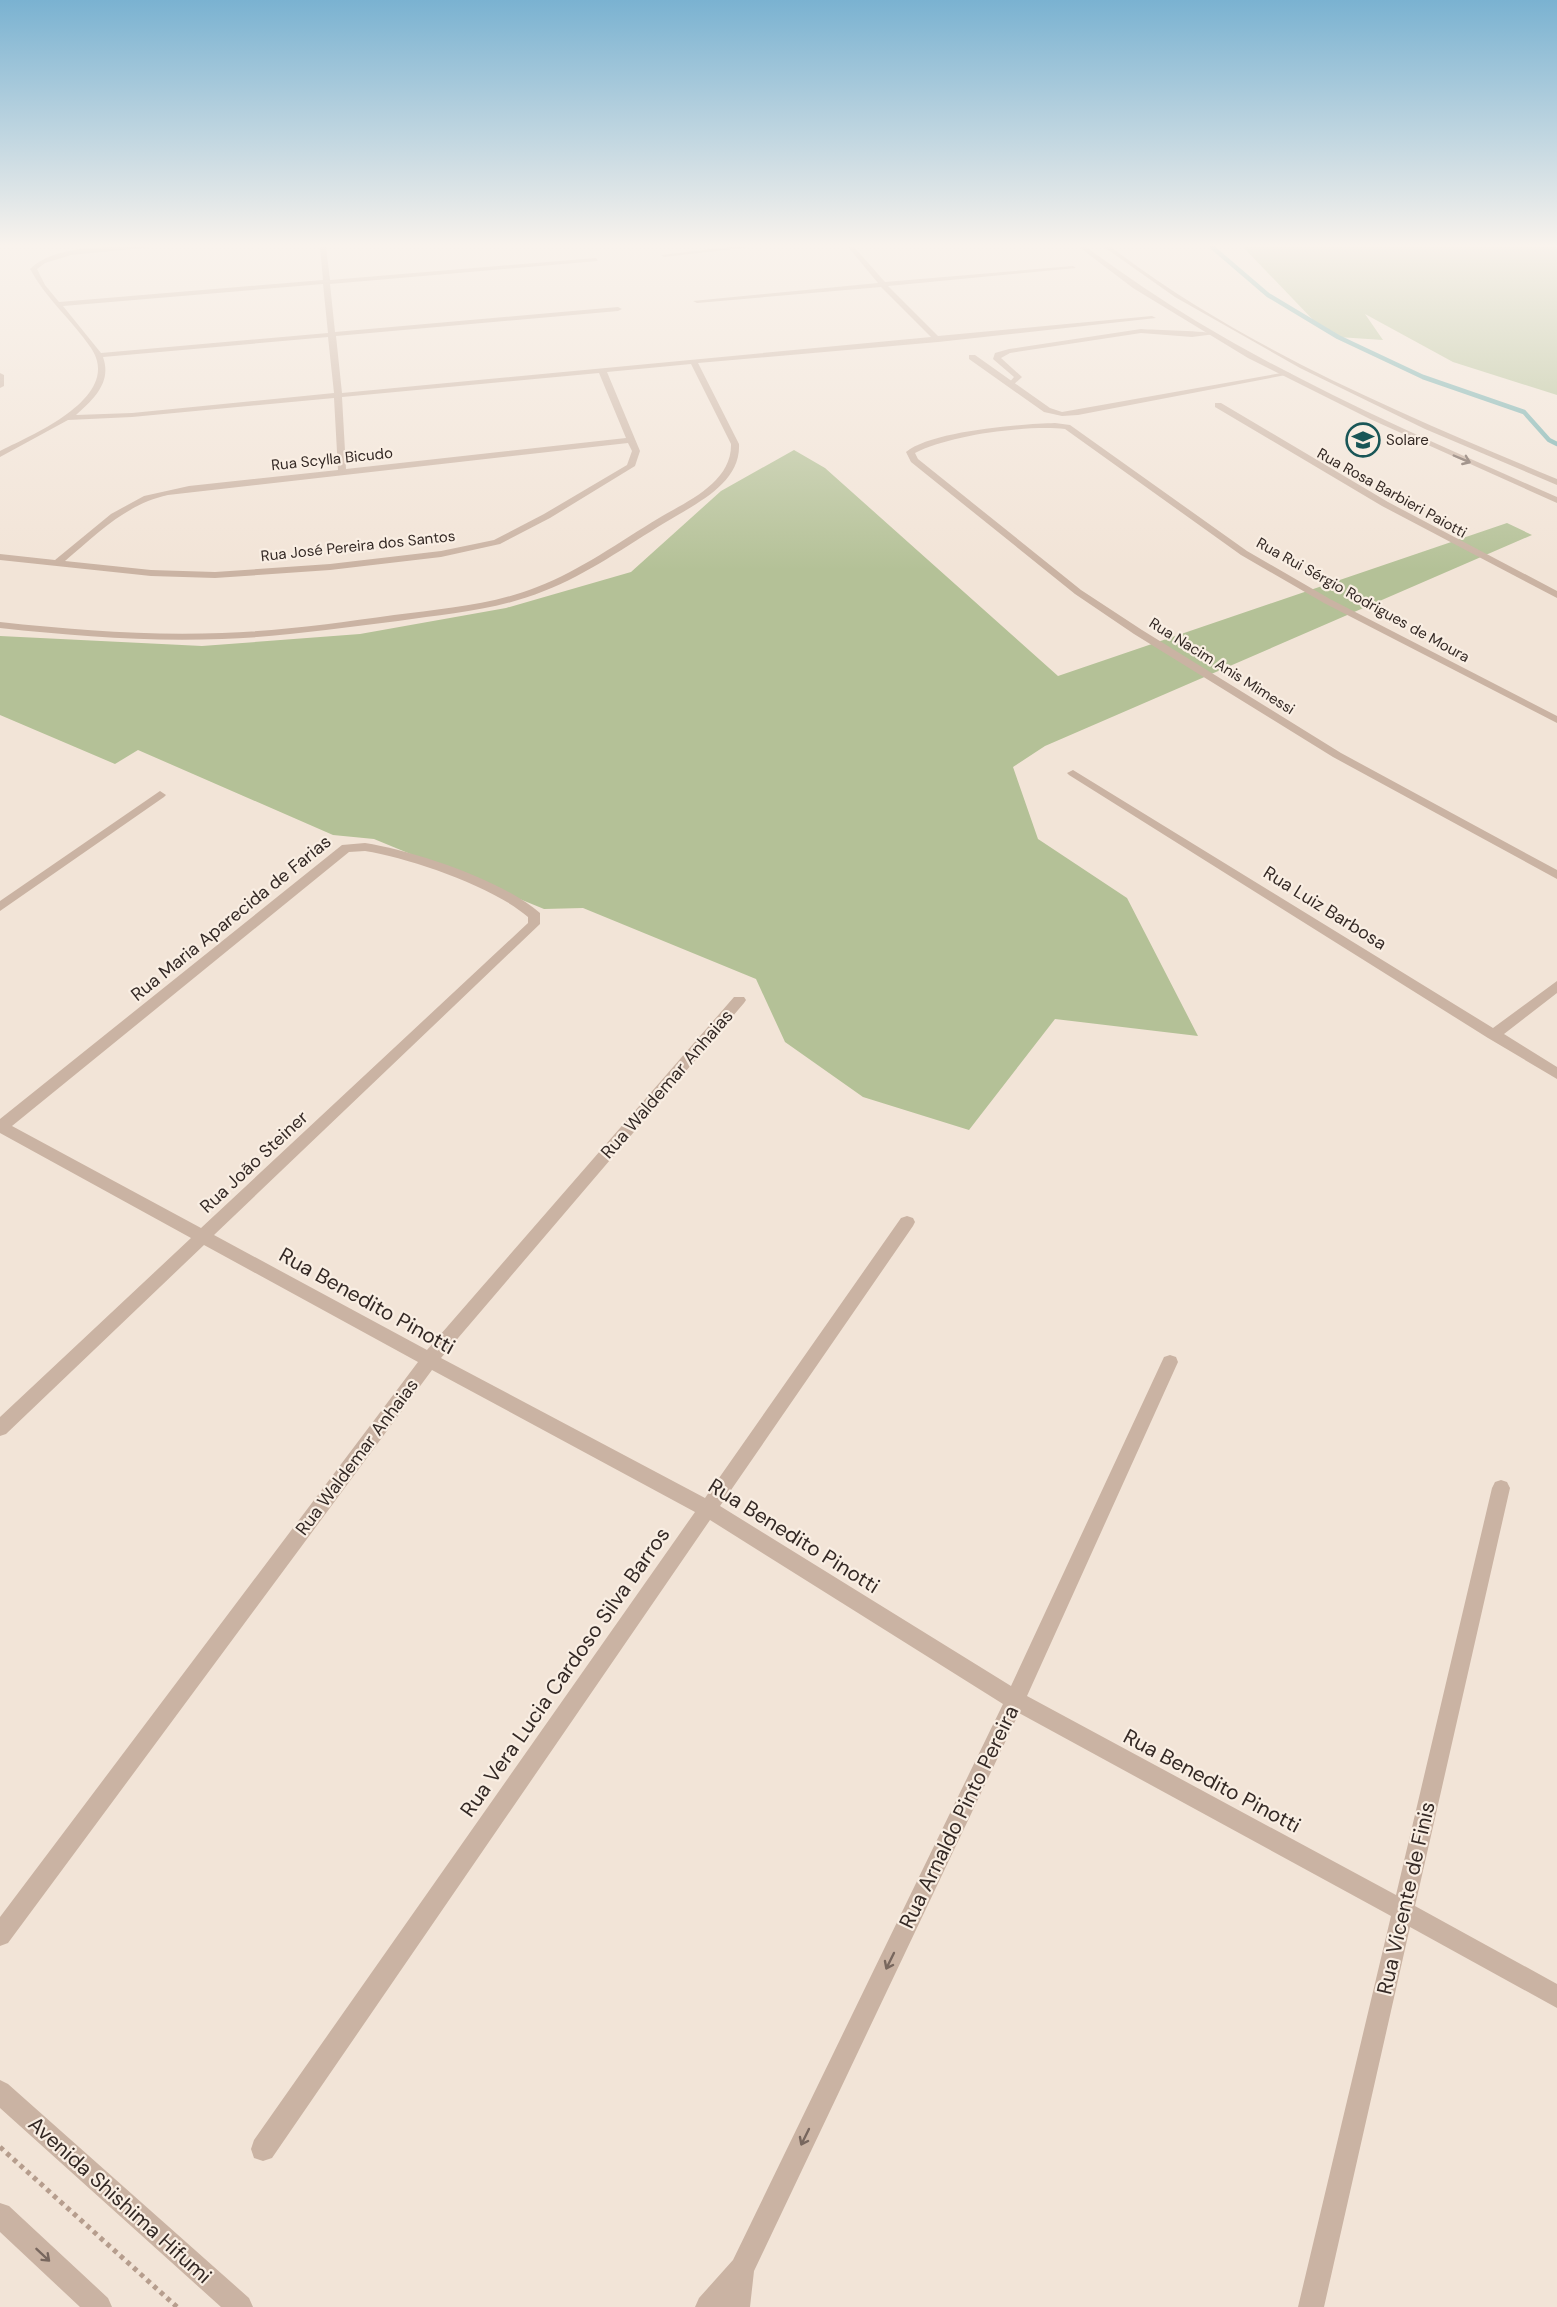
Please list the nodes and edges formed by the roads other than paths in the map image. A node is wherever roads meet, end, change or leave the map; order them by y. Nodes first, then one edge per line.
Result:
1 (99, 355) joint
2 (103, 355) edge
3 (333, 355) edge
4 (767, 355) edge
5 (999, 355) edge
6 (1250, 355) edge
7 (1279, 355) edge
8 (972, 357) dead end
9 (693, 361) junction
10 (1305, 369) junction
11 (602, 370) junction
12 (1287, 374) junction
13 (0, 375) edge
14 (1012, 384) junction
15 (0, 386) edge
16 (338, 395) junction
17 (1218, 405) dead end
18 (67, 418) junction
19 (631, 440) junction
20 (923, 446) joint
21 (0, 454) edge
22 (342, 472) junction
23 (1557, 482) edge
24 (1557, 500) edge
25 (0, 557) edge
26 (57, 563) junction
27 (1557, 595) edge
28 (0, 625) edge
29 (1557, 720) edge
30 (1073, 773) dead end
31 (160, 795) dead end
32 (1557, 875) edge
33 (0, 907) edge
34 (534, 924) joint
35 (1557, 986) edge
36 (740, 1000) dead end
37 (1493, 1035) junction
38 (1557, 1074) edge
39 (0, 1126) edge
40 (907, 1222) dead end
41 (203, 1236) junction
42 (429, 1360) junction
43 (1170, 1362) dead end
44 (0, 1428) edge
45 (1501, 1488) dead end
46 (708, 1509) junction
47 (1015, 1700) junction
48 (1403, 1911) junction
49 (0, 1935) edge
50 (1557, 1997) edge
51 (0, 2092) edge
52 (263, 2149) dead end
53 (0, 2215) edge
54 (742, 2269) junction
55 (99, 2307) edge
56 (240, 2307) edge
57 (708, 2307) edge
58 (737, 2307) edge
59 (1311, 2307) edge

1 - 2 street
1 - 18 street
3 - 16 street
4 - 9 street
5 - 14 street
6 - 12 street
7 - 10 street
8 - 14 street
9 - 11 street
9 - 28 street
10 - 12 street
10 - 23 street
11 - 16 street
11 - 19 street, Rua José Pereira dos Santos
12 - 14 street
12 -> 24 street
13 - 15 street
16 - 18 street
16 - 22 street
17 - 27 street, Rua Rosa Barbieri Paiotti
18 - 21 street
19 - 22 street, Rua Scylla Bicudo
19 - 26 street, Rua José Pereira dos Santos
20 - 29 street, Rua Rui Sérgio Rodrigues de Moura
20 - 32 street, Rua Nacim Anis Mimessi
22 - 26 street, Rua Scylla Bicudo
25 - 26 street, Rua José Pereira dos Santos
30 - 37 street, Rua Luiz Barbosa
31 - 33 street
34 - 39 street, Rua Maria Aparecida de Farias
34 - 41 street, Rua João Steiner
35 - 37 street
36 - 42 street, Rua Waldemar Anhaias
37 - 38 street, Rua Luiz Barbosa
39 - 41 street, Rua Benedito Pinotti
40 - 46 street, Rua Vera Lucia Cardoso Silva Barros
41 - 42 street, Rua Benedito Pinotti
41 - 44 street, Rua João Steiner
42 - 46 street, Rua Benedito Pinotti
42 - 49 street, Rua Waldemar Anhaias
43 - 47 street, Rua Arnaldo Pinto Pereira
45 - 48 street, Rua Vicente de Finis
46 - 47 street, Rua Benedito Pinotti
46 - 52 street, Rua Vera Lucia Cardoso Silva Barros
47 - 48 street, Rua Benedito Pinotti
47 -> 54 street, Rua Arnaldo Pinto Pereira
48 - 50 street, Rua Benedito Pinotti
48 - 59 street, Rua Vicente de Finis
51 - 56 street, Avenida Shishima Hifumi
53 -> 55 street
54 - 57 street, Rua Arnaldo Pinto Pereira
54 - 58 street, Rua Arnaldo Pinto Pereira

